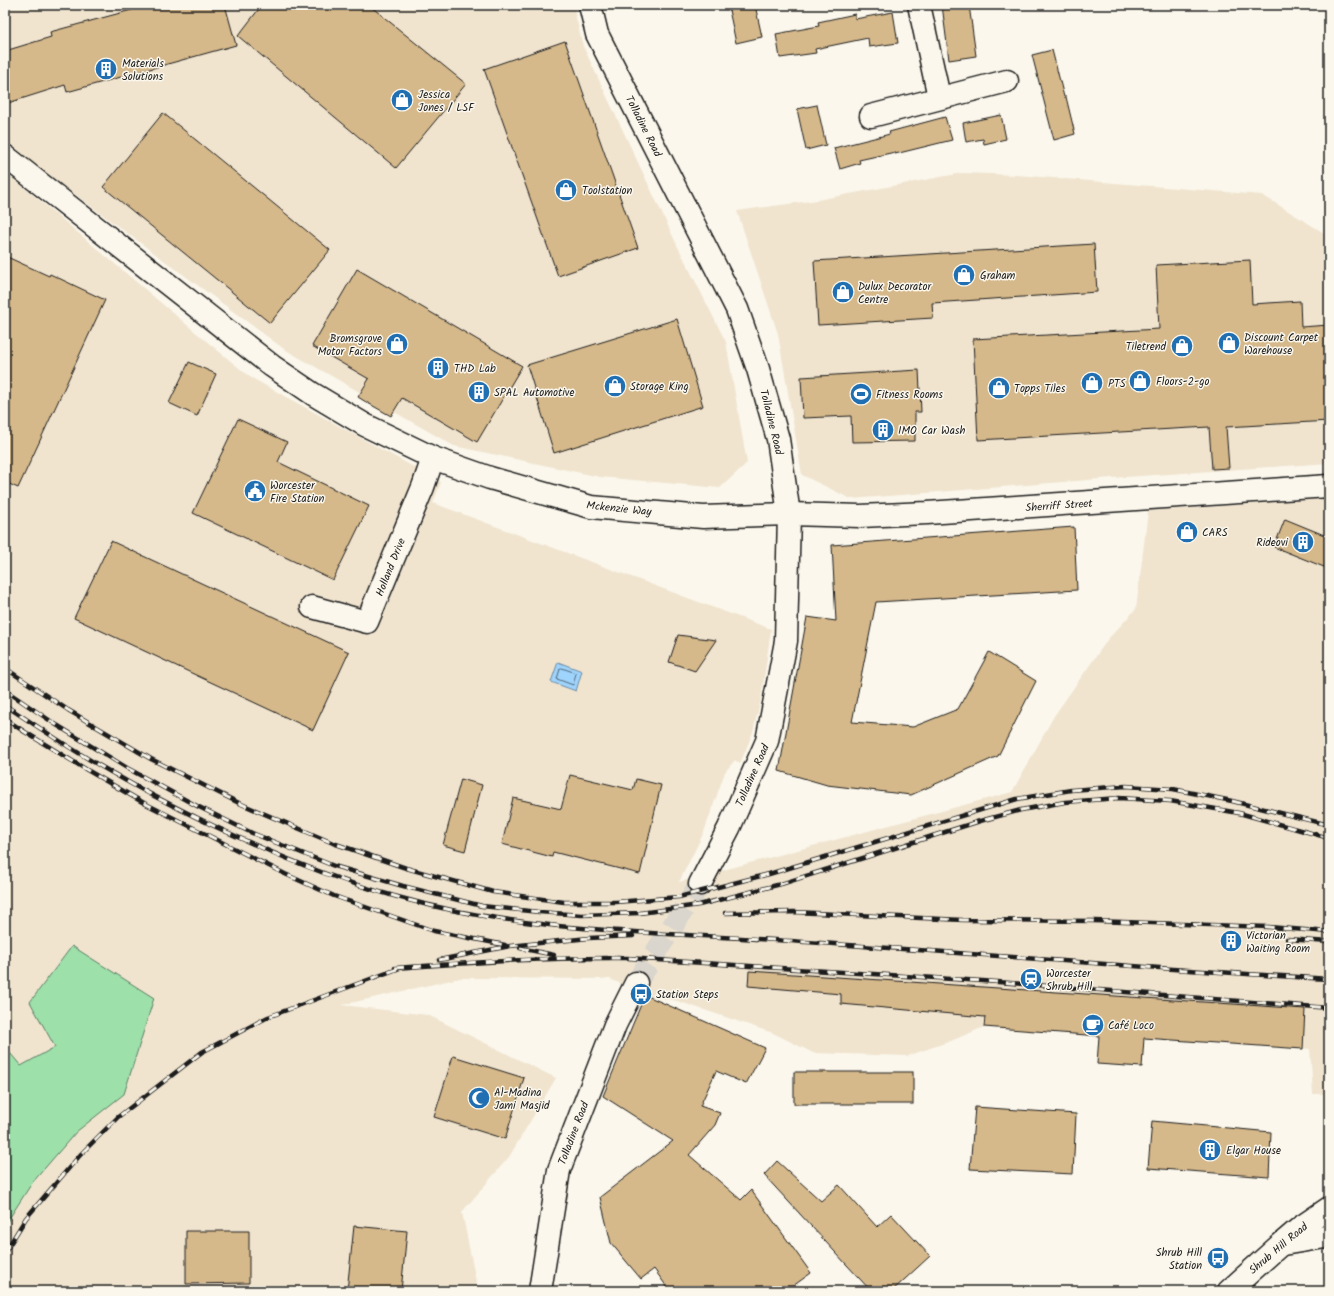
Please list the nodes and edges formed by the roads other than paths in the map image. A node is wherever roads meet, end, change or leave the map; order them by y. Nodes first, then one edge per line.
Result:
1 (590, 5) edge
2 (919, 5) edge
3 (1007, 81) dead end
4 (939, 98) junction
5 (871, 116) dead end
6 (5, 156) edge
7 (433, 458) junction
8 (1329, 486) edge
9 (789, 514) junction
10 (312, 607) dead end
11 (700, 884) tunnel mouth
12 (636, 983) tunnel mouth
13 (1329, 1208) edge
14 (1329, 1238) edge
15 (1280, 1244) junction
16 (540, 1291) edge
17 (1229, 1291) edge

1 - 9 street, Tolladine Road
2 - 4 street
3 - 4 street
4 - 5 street
6 - 7 street, Mckenzie Way
7 - 9 street, Mckenzie Way
7 - 10 street, Holland Drive
8 - 9 street, Sherriff Street
9 - 11 street, Tolladine Road
12 - 16 street, Tolladine Road
13 - 15 street, Shrub Hill Road
14 - 15 street
15 - 17 street, Shrub Hill Road

